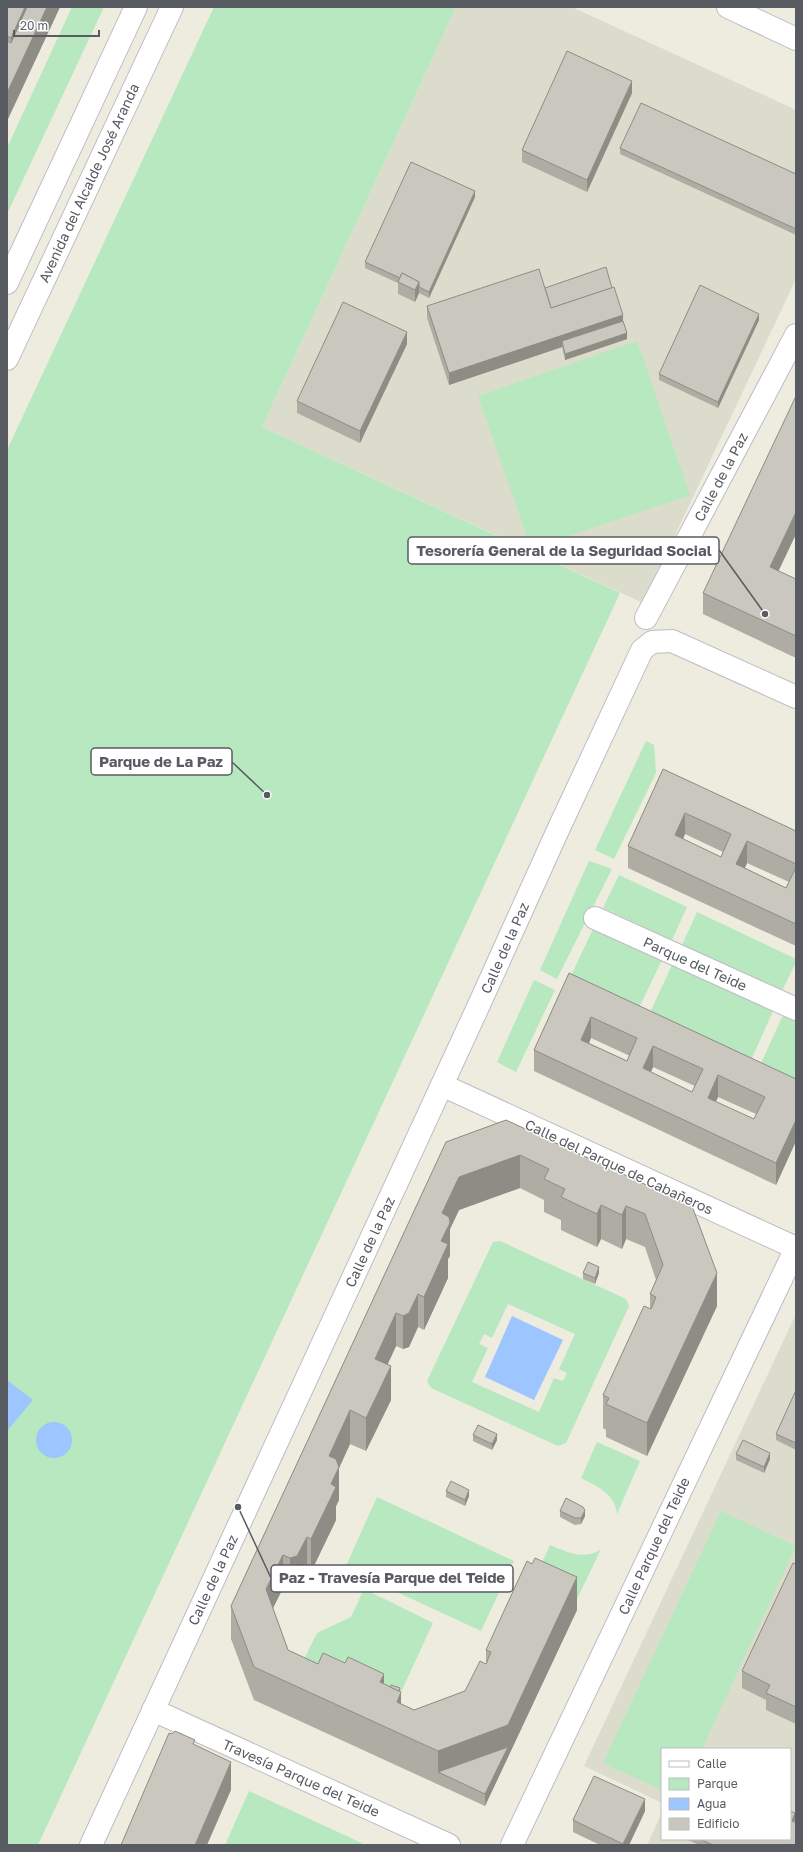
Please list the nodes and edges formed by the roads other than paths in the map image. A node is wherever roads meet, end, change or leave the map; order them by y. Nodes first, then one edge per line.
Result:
1 (136, 7) edge
2 (172, 7) edge
3 (728, 7) edge
4 (796, 38) edge
5 (7, 283) edge
6 (796, 335) edge
7 (7, 360) edge
8 (646, 618) dead end
9 (796, 697) edge
10 (594, 918) dead end
11 (796, 1009) edge
12 (442, 1085) junction
13 (796, 1248) edge
14 (153, 1710) junction
15 (91, 1845) edge
16 (449, 1845) edge
17 (512, 1845) edge

1 - 5 street
2 - 7 street, Avenida del Alcalde José Aranda
3 - 4 street
6 - 8 street, Calle de la Paz
9 - 12 street, Calle de la Paz
10 - 11 street, Parque del Teide
12 - 13 street, Calle del Parque de Cabañeros
12 - 14 street, Calle de la Paz
13 - 17 street, Calle Parque del Teide
14 - 15 street, Calle de la Paz
14 - 16 street, Travesía Parque del Teide

